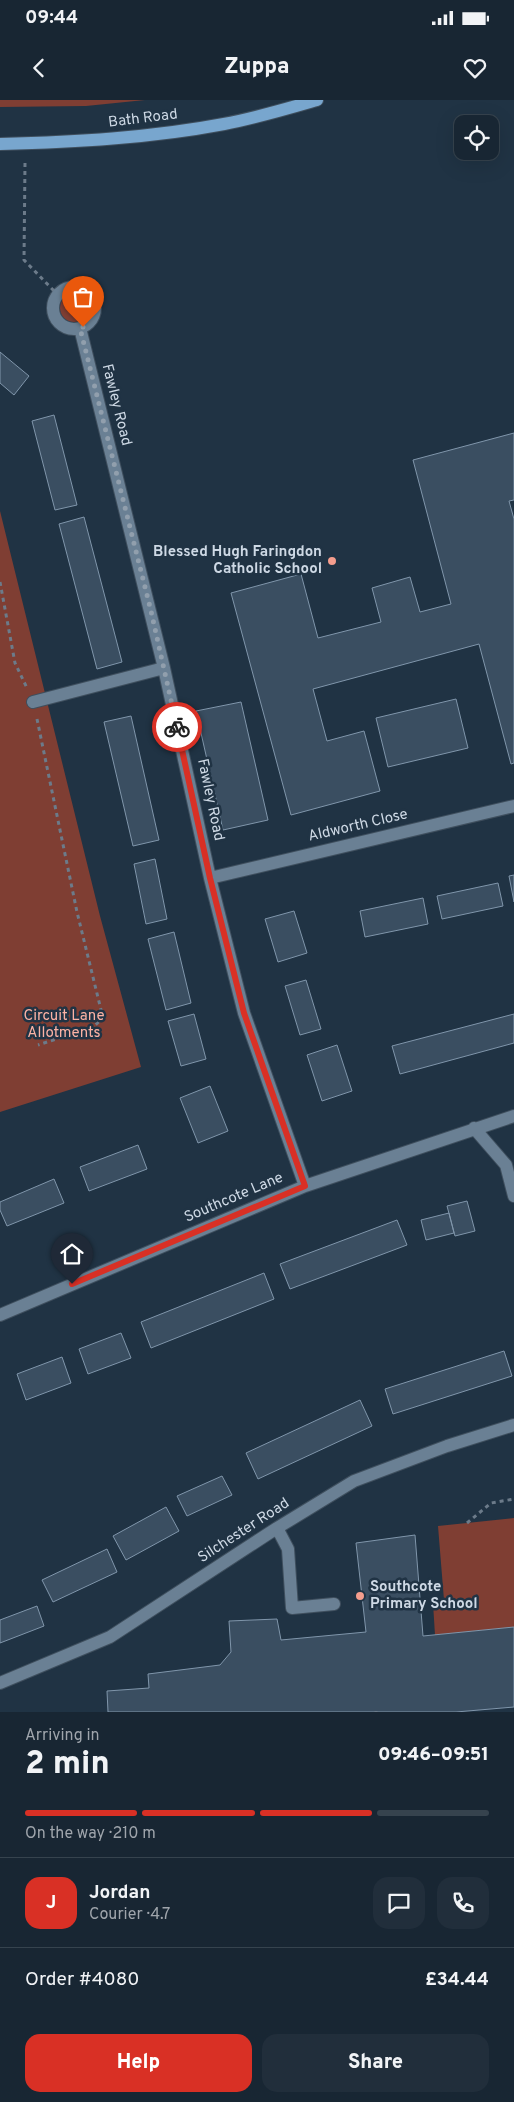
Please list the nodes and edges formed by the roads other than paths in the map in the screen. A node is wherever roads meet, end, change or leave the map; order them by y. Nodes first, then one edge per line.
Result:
1 (316, 100) edge
2 (0, 144) edge
3 (80, 328) junction
4 (164, 668) junction
5 (34, 702) road end
6 (514, 806) edge
7 (210, 878) junction
8 (514, 1116) edge
9 (474, 1128) junction
10 (305, 1186) junction
11 (514, 1196) edge
12 (0, 1315) edge
13 (514, 1425) edge
14 (277, 1528) junction
15 (334, 1604) dead end
16 (0, 1683) edge

1 - 2 main road, Bath Road
3 - 3 street
3 - 4 street, Fawley Road
4 - 5 street
4 - 7 street, Fawley Road
6 - 7 street, Aldworth Close
7 - 10 street, Fawley Road
8 - 9 street, Southcote Lane
9 - 10 street, Southcote Lane
9 - 11 street
10 - 12 street, Southcote Lane
13 - 14 street, Silchester Road
14 - 15 street
14 - 16 street, Silchester Road

